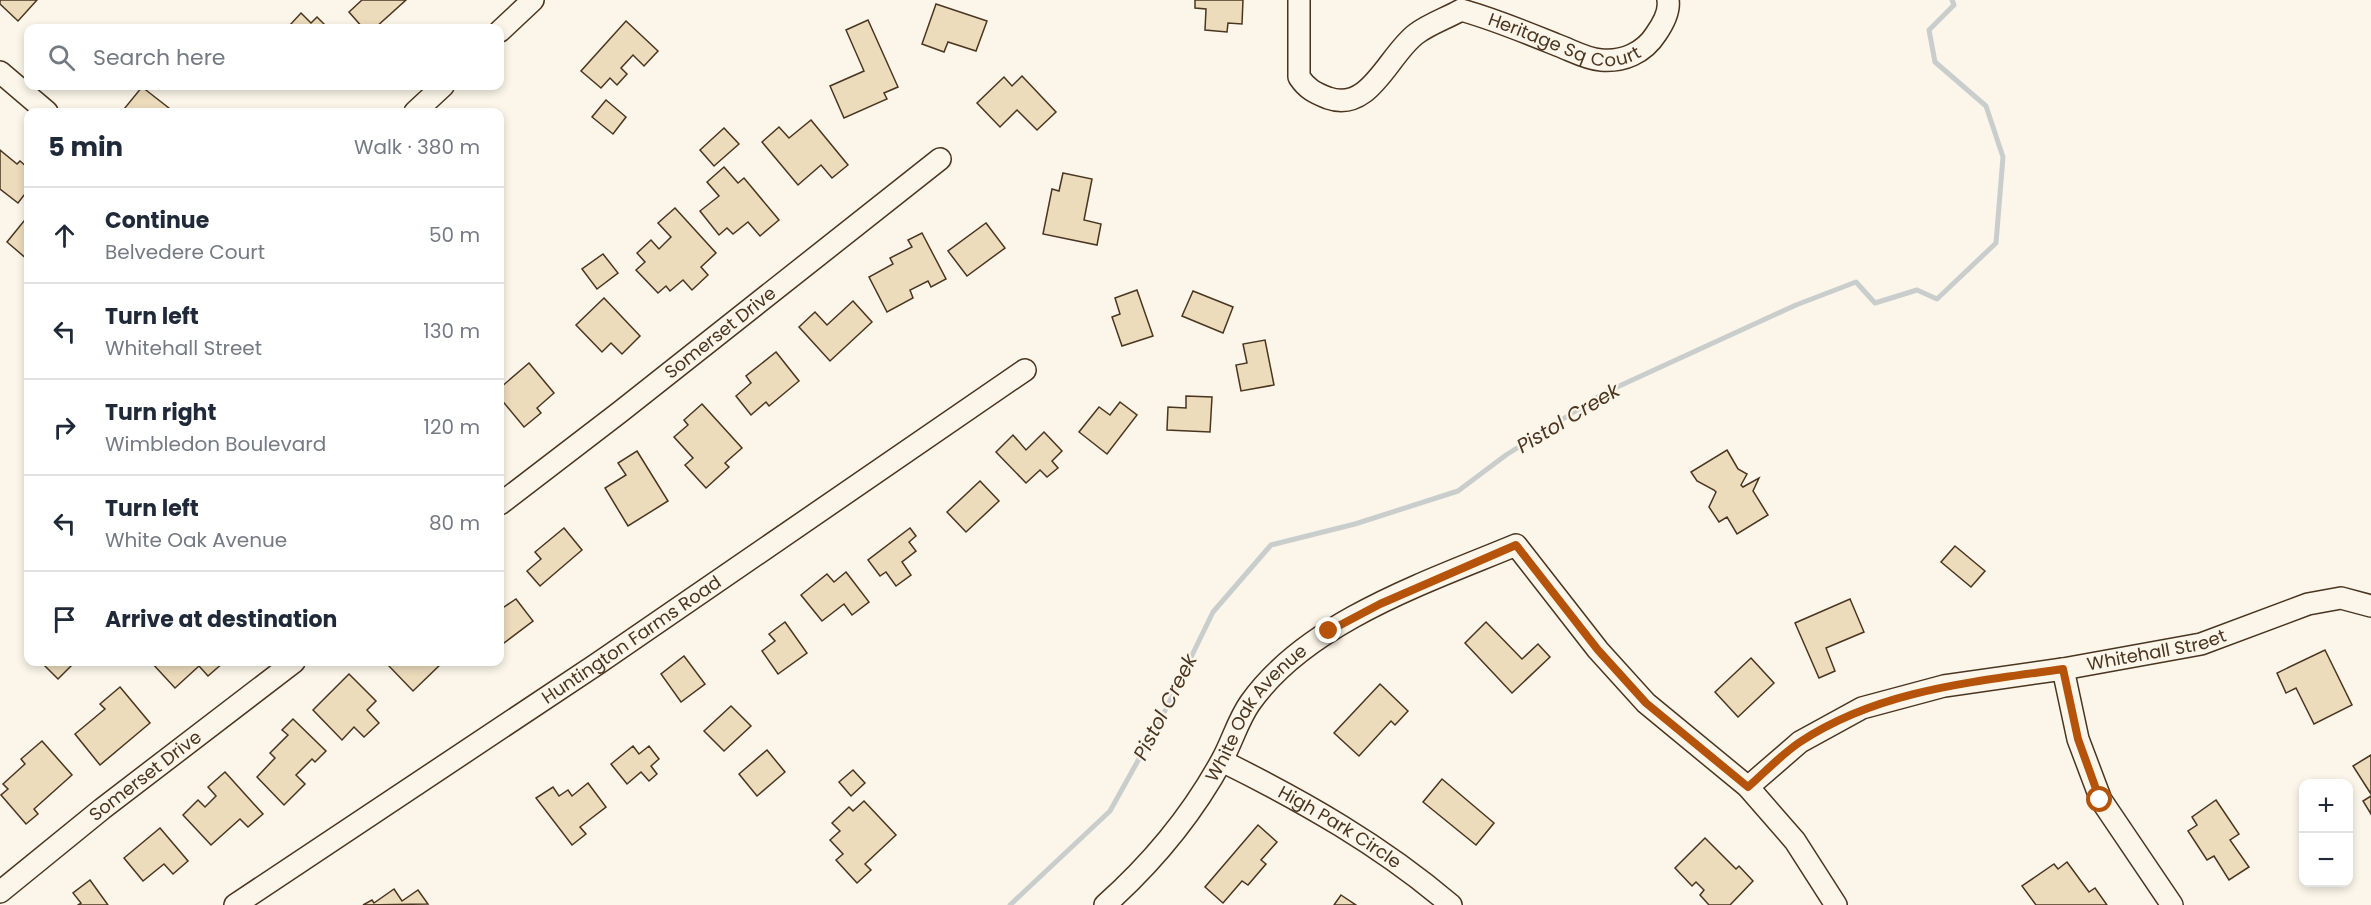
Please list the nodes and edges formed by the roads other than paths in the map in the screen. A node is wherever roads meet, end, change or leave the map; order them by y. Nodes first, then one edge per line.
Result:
1 (532, 0) edge
2 (1299, 0) edge
3 (1668, 0) edge
4 (504, 28) edge
5 (0, 72) edge
6 (439, 90) edge
7 (42, 108) edge
8 (419, 108) edge
9 (940, 159) dead end
10 (1025, 370) dead end
11 (504, 501) edge
12 (2371, 605) edge
13 (289, 666) edge
14 (2063, 669) junction
15 (1222, 761) junction
16 (1748, 787) junction
17 (0, 892) edge
18 (235, 905) edge
19 (1105, 905) edge
20 (1451, 905) edge
21 (1836, 905) edge
22 (2172, 905) edge

1 - 4 street
2 - 3 street, Heritage Sq Court
5 - 7 street
6 - 8 street
9 - 11 street, Somerset Drive
10 - 18 street, Huntington Farms Road
12 - 14 street, Whitehall Street
13 - 17 street, Somerset Drive
14 - 16 street, Whitehall Street
14 - 22 street
15 - 16 street, White Oak Avenue
15 - 19 street, White Oak Avenue
15 - 20 street, High Park Circle
16 - 21 street

